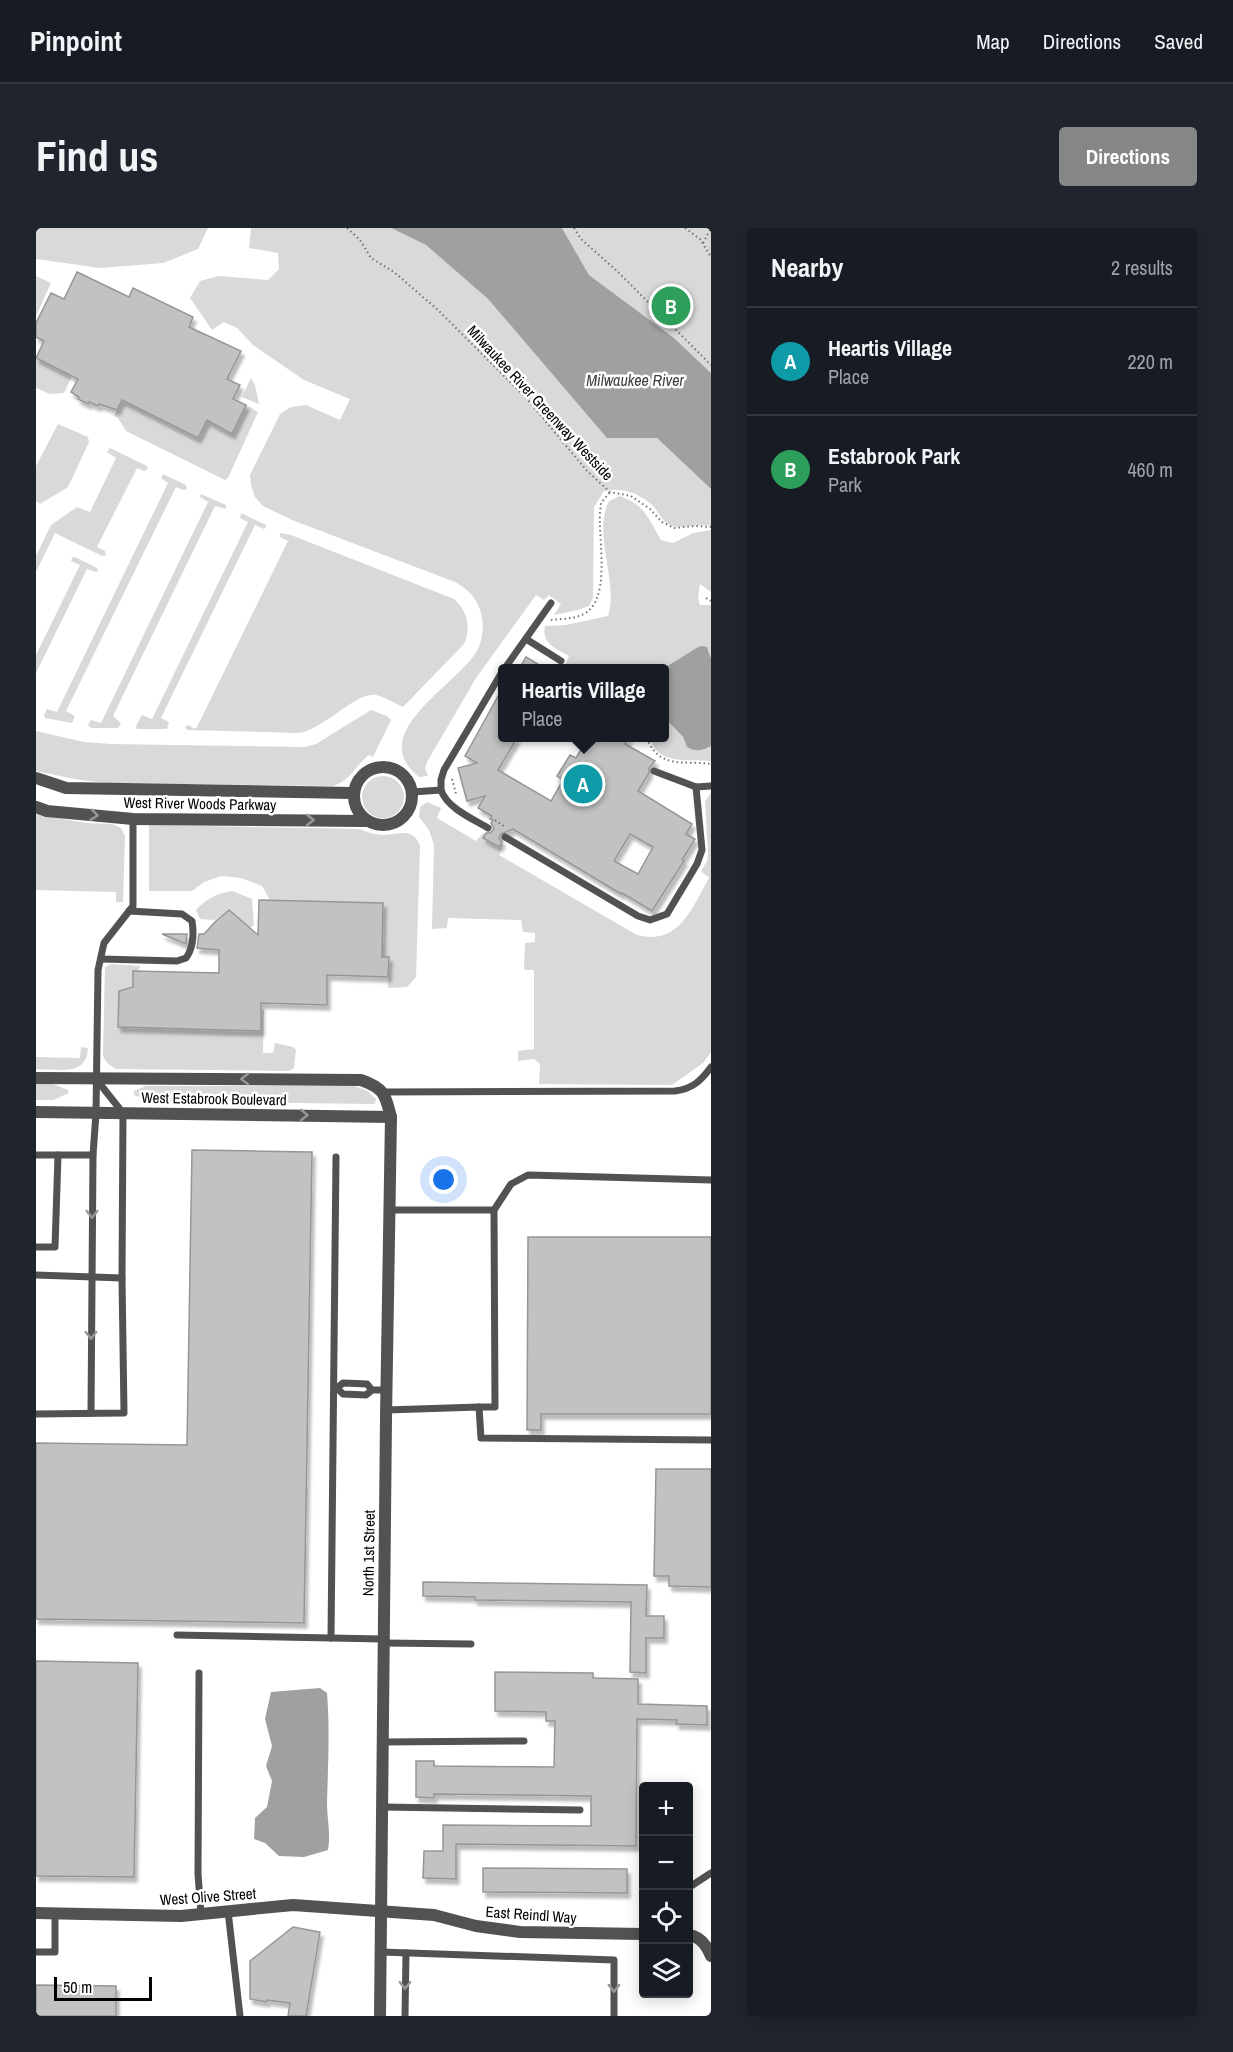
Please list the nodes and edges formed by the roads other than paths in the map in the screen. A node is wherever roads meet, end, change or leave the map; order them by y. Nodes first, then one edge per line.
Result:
1 (551, 603) dead end
2 (526, 639) junction
3 (561, 661) dead end
4 (507, 664) edge
5 (498, 678) edge
6 (654, 771) dead end
7 (36, 778) edge
8 (711, 786) edge
9 (696, 787) junction
10 (441, 790) junction
11 (412, 792) junction
12 (353, 793) junction
13 (36, 807) edge
14 (133, 819) junction
15 (365, 821) junction
16 (488, 828) dead end
17 (505, 837) dead end
18 (129, 911) junction
19 (101, 958) junction
20 (710, 1072) edge
21 (36, 1078) edge
22 (96, 1079) junction
23 (384, 1092) junction
24 (36, 1112) edge
25 (96, 1113) junction
26 (123, 1113) junction
27 (391, 1116) junction
28 (36, 1155) edge
29 (58, 1155) junction
30 (93, 1155) junction
31 (336, 1157) dead end
32 (711, 1180) edge
33 (389, 1210) junction
34 (494, 1210) junction
35 (36, 1247) edge
36 (36, 1275) edge
37 (92, 1277) junction
38 (122, 1278) junction
39 (335, 1388) junction
40 (386, 1390) junction
41 (479, 1407) junction
42 (386, 1410) junction
43 (91, 1413) junction
44 (36, 1414) edge
45 (711, 1440) edge
46 (177, 1635) dead end
47 (331, 1638) junction
48 (384, 1641) junction
49 (471, 1644) dead end
50 (199, 1673) dead end
51 (524, 1741) dead end
52 (382, 1742) junction
53 (382, 1807) junction
54 (580, 1810) dead end
55 (711, 1873) edge
56 (693, 1885) edge
57 (228, 1911) junction
58 (381, 1912) junction
59 (36, 1913) edge
60 (55, 1914) junction
61 (201, 1914) junction
62 (639, 1934) edge
63 (693, 1937) edge
64 (36, 1952) edge
65 (381, 1952) junction
66 (406, 1953) junction
67 (711, 1956) edge
68 (240, 2016) edge
69 (380, 2016) edge
70 (405, 2016) edge
71 (614, 2016) edge

1 - 2 lane
2 - 3 lane
2 - 4 lane
5 - 10 lane
6 - 9 lane
7 - 12 street, West River Woods Parkway
8 - 9 lane
9 - 17 lane
10 - 11 lane
10 - 16 lane
11 - 12 street
11 - 15 street, West River Woods Parkway
12 - 15 street
13 -> 14 street, West River Woods Parkway
14 -> 15 street, West River Woods Parkway
14 - 18 lane
18 - 19 lane
18 - 19 lane
19 - 22 lane
20 - 23 lane
21 - 22 street, West Estabrook Boulevard
23 -> 22 street, West Estabrook Boulevard
22 - 25 lane
22 - 26 lane
23 - 27 street, North 1st Street
24 - 25 street, West Estabrook Boulevard
25 - 26 street, West Estabrook Boulevard
25 - 30 lane
26 -> 27 street, West Estabrook Boulevard
26 - 38 lane
27 - 33 street, North 1st Street
28 - 29 lane
29 - 30 lane
29 - 35 lane
30 -> 37 lane
31 - 39 lane
32 - 34 lane
33 - 34 lane
33 - 40 street, North 1st Street
34 - 41 lane
36 - 37 lane
37 - 38 lane
37 -> 43 lane
38 - 43 lane
39 - 40 lane
39 - 47 lane
40 - 42 street, North 1st Street
41 - 42 lane
41 - 45 lane
42 - 48 street, North 1st Street
43 - 44 lane
46 - 47 lane
47 - 48 lane
48 - 49 lane
48 - 52 street, North 1st Street
50 - 61 lane
51 - 52 lane
52 - 53 street, North 1st Street
53 - 54 lane
53 - 58 street, North 1st Street
55 - 56 lane
57 - 58 street, West Olive Street
57 - 61 street, West Olive Street
57 - 68 lane
58 - 62 street, East Reindl Way
58 - 65 street, North 1st Street
59 - 60 street, West Olive Street
60 - 61 street, West Olive Street
60 - 64 lane
63 - 67 street
65 - 66 lane
65 - 69 street, North 1st Street
66 -> 70 lane
66 -> 71 lane

